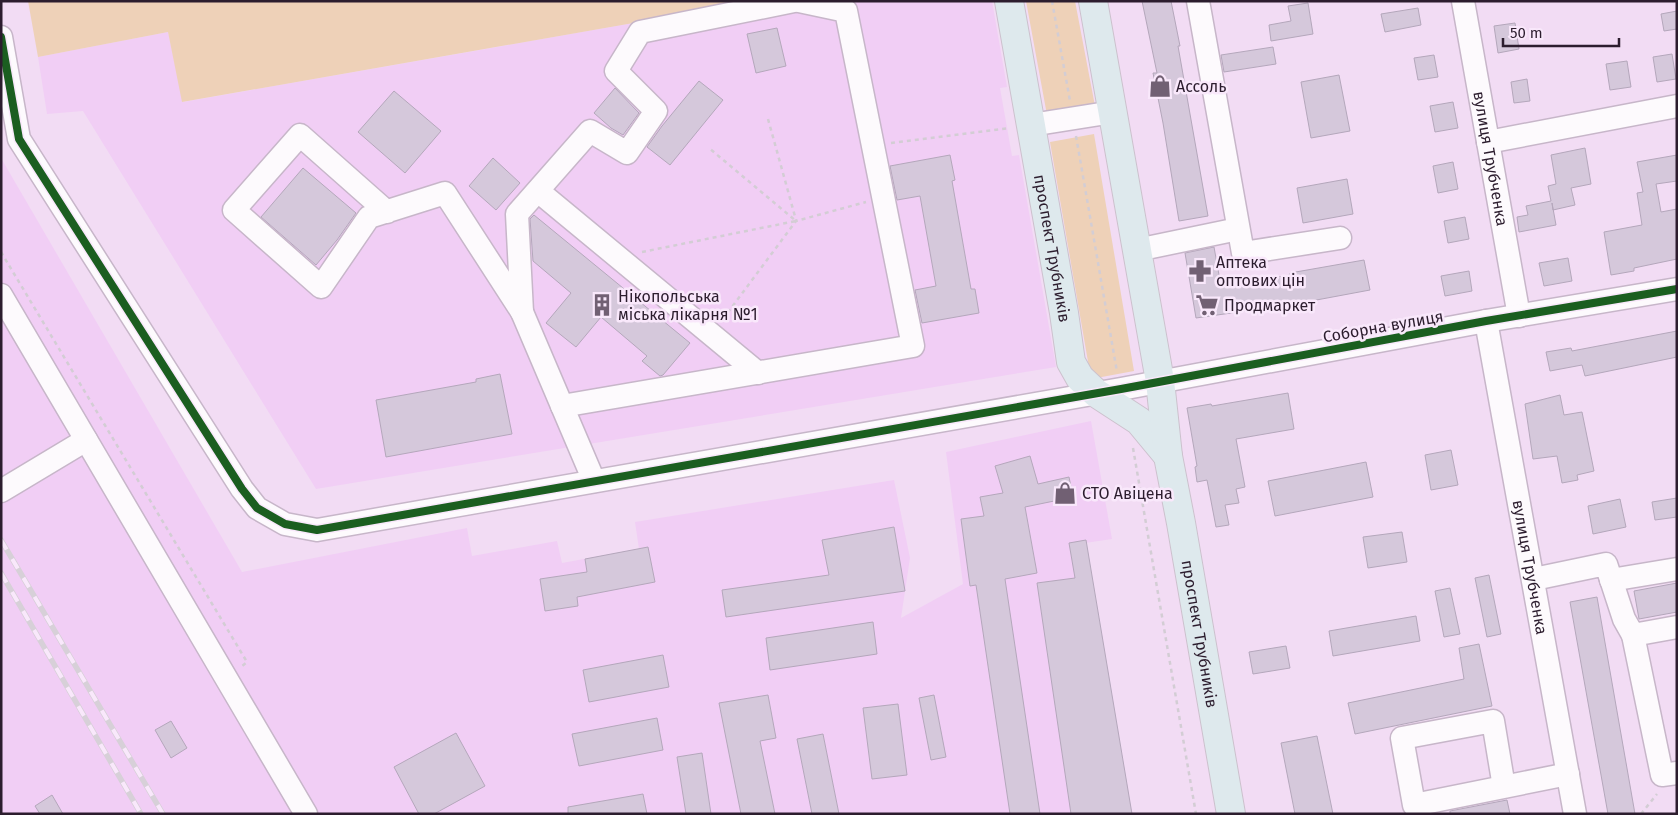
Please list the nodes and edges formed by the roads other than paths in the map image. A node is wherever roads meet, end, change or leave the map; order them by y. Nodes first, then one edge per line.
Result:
1 (794, 1) edge
2 (799, 1) edge
3 (1010, 1) edge
4 (1093, 1) edge
5 (1198, 1) edge
6 (1463, 1) edge
7 (1, 37) edge
8 (1, 86) edge
9 (1677, 106) edge
10 (1113, 112) junction
11 (1031, 125) junction
12 (17, 128) junction
13 (1488, 142) junction
14 (538, 191) junction
15 (387, 212) junction
16 (1238, 229) junction
17 (1340, 238) dead end
18 (1137, 250) junction
19 (1677, 289) edge
20 (1, 296) edge
21 (522, 312) junction
22 (1519, 316) junction
23 (1486, 321) junction
24 (758, 372) junction
25 (1160, 380) junction
26 (1114, 398) junction
27 (562, 406) junction
28 (86, 440) junction
29 (1168, 456) junction
30 (594, 481) junction
31 (1, 491) edge
32 (1677, 569) edge
33 (1534, 579) junction
34 (1611, 580) junction
35 (1677, 627) edge
36 (1633, 635) junction
37 (1568, 774) junction
38 (1670, 774) edge
39 (1504, 787) junction
40 (306, 814) edge
41 (1231, 814) edge
42 (1575, 814) edge

1 - 14 street
2 - 24 street
3 - 11 main road, проспект Трубників
4 - 10 main road, проспект Трубників
5 - 16 street
6 - 13 street, вулиця Трубченка
7 - 12 street
8 - 12 street, Соборна вулиця
9 - 13 street
10 - 11 street
10 - 18 main road, проспект Трубників
11 - 26 main road, проспект Трубників
12 - 30 street, Соборна вулиця
13 - 22 street, вулиця Трубченка
14 - 21 street
14 - 24 street
15 - 15 street
15 - 21 street
16 - 17 street
16 - 18 street
18 - 25 main road, проспект Трубників
19 - 22 street, Соборна вулиця
20 - 28 street
21 - 27 street
22 - 23 street, Соборна вулиця
23 - 25 street, Соборна вулиця
23 - 33 street, вулиця Трубченка
24 - 27 street
25 - 26 street, Соборна вулиця
25 - 29 main road, проспект Трубників
26 - 29 main road, проспект Трубників
26 - 30 street, Соборна вулиця
27 - 30 street
28 - 31 street
28 - 40 street
29 - 41 main road, проспект Трубників
32 - 34 street
33 - 34 street
33 - 37 street, вулиця Трубченка
34 - 36 street
35 - 36 street
36 - 38 street
37 - 39 street
37 - 42 street, вулиця Трубченка
39 - 39 street

